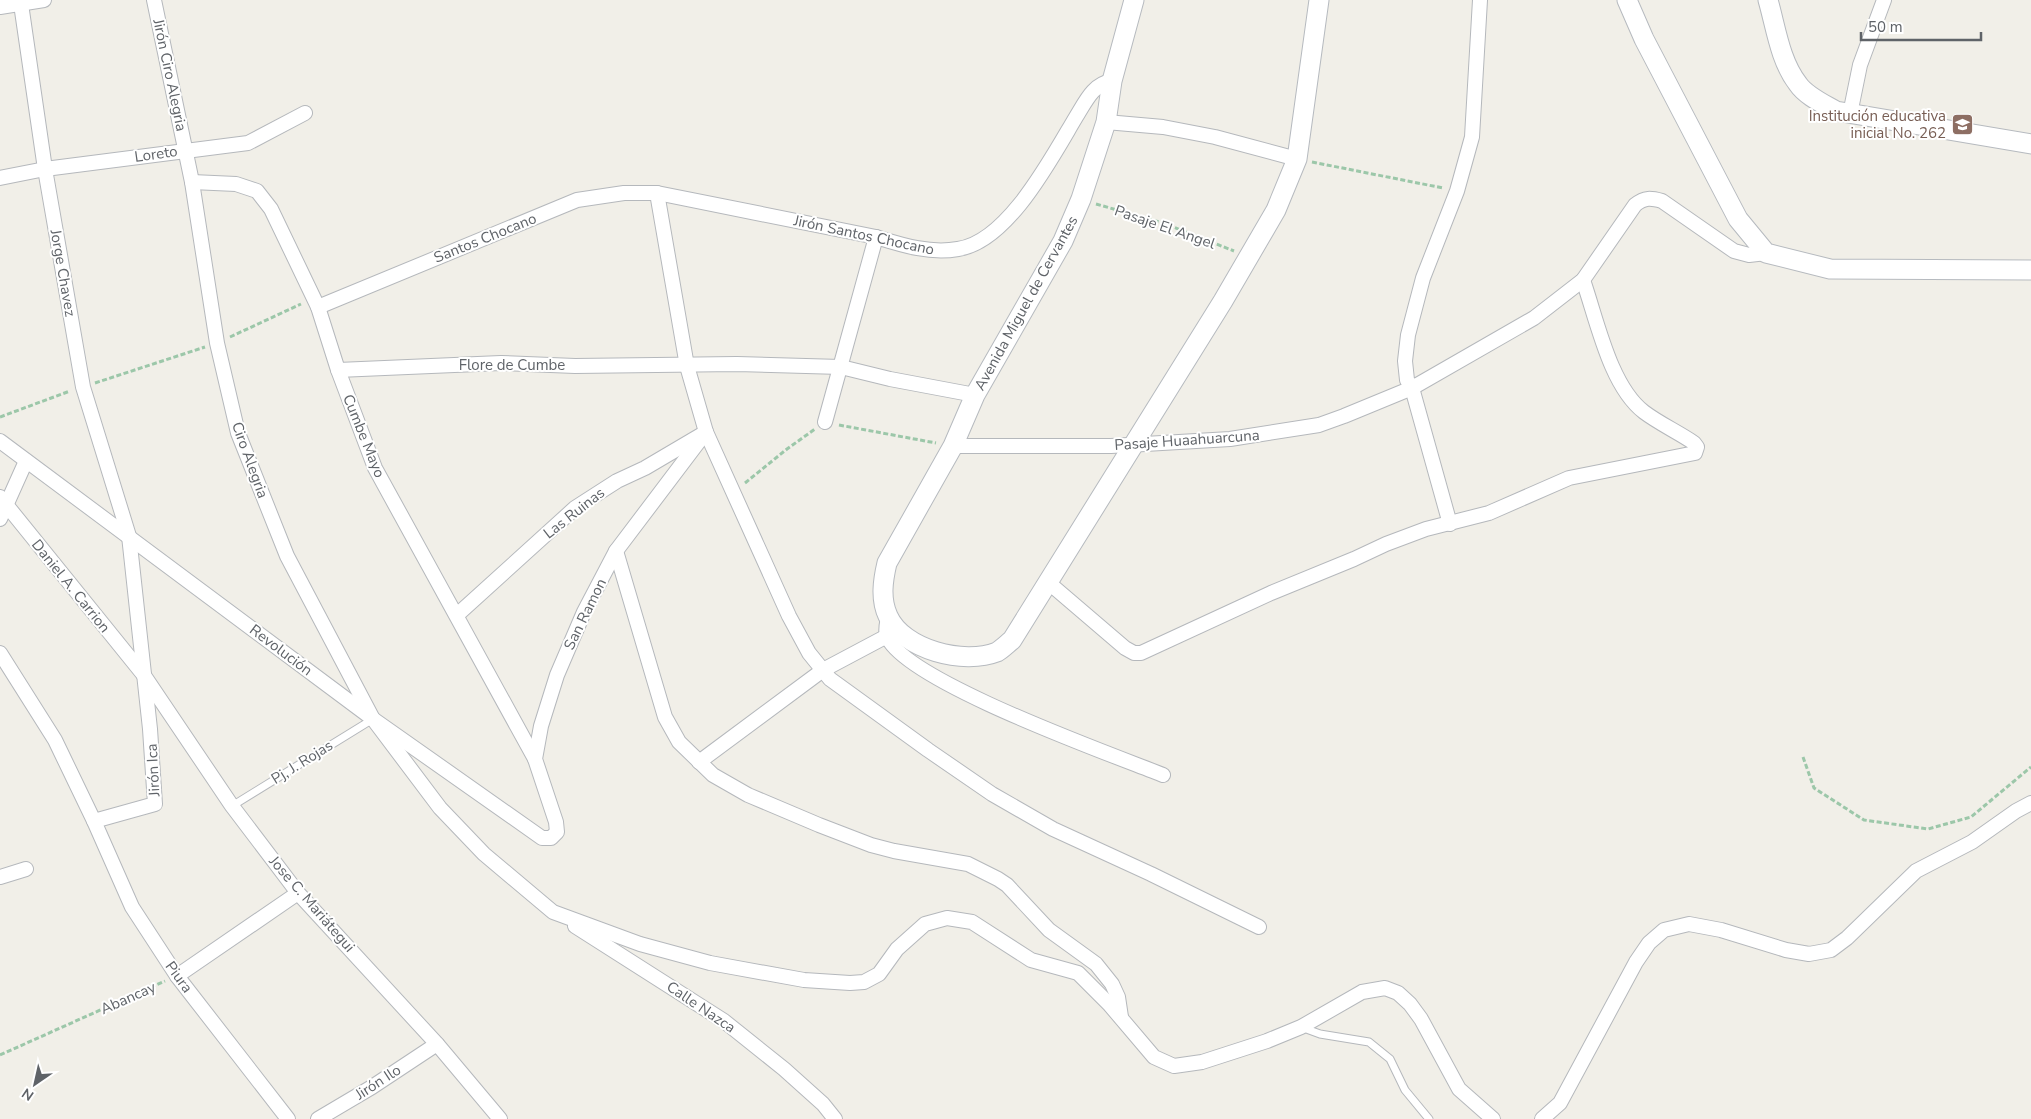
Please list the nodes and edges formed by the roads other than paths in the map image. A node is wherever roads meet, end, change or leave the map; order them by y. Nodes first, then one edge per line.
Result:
1 (44, 0) edge
2 (154, 0) edge
3 (1134, 0) edge
4 (1319, 0) edge
5 (1480, 0) edge
6 (1627, 0) edge
7 (1768, 0) edge
8 (1884, 0) edge
9 (21, 4) junction
10 (0, 7) edge
11 (1112, 81) junction
12 (305, 113) dead end
13 (1850, 114) junction
14 (1106, 122) junction
15 (2031, 144) edge
16 (185, 150) junction
17 (1297, 159) junction
18 (45, 169) junction
19 (0, 178) edge
20 (192, 182) junction
21 (657, 193) junction
22 (876, 236) junction
23 (1766, 252) junction
24 (2031, 270) edge
25 (1583, 280) junction
26 (316, 302) junction
27 (687, 366) junction
28 (841, 367) junction
29 (338, 370) junction
30 (1412, 388) junction
31 (976, 395) junction
32 (825, 422) road end
33 (706, 432) junction
34 (0, 442) edge
35 (1134, 443) junction
36 (954, 446) junction
37 (26, 461) junction
38 (3, 500) edge
39 (0, 519) edge
40 (1450, 524) junction
41 (129, 536) junction
42 (616, 551) junction
43 (1049, 582) junction
44 (456, 615) junction
45 (888, 617) junction
46 (886, 636) junction
47 (0, 653) edge
48 (823, 670) junction
49 (143, 674) junction
50 (372, 719) junction
51 (535, 759) junction
52 (699, 762) junction
53 (1163, 775) dead end
54 (2031, 803) edge
55 (232, 806) junction
56 (94, 821) junction
57 (556, 822) joint
58 (26, 869) dead end
59 (0, 877) edge
60 (298, 893) junction
61 (553, 912) junction
62 (1259, 928) dead end
63 (177, 976) junction
64 (1122, 1020) junction
65 (1301, 1027) junction
66 (437, 1044) junction
67 (288, 1119) edge
68 (318, 1119) edge
69 (500, 1119) edge
70 (835, 1119) edge
71 (1429, 1119) edge
72 (1493, 1119) edge
73 (1542, 1119) edge

1 - 9 street
2 - 16 street, Jirón Ciro Alegria
3 - 11 street, Avenida Miguel de Cervantes
4 - 17 street
5 - 30 street
6 - 23 street
7 - 13 street
8 - 13 street
9 - 10 street
9 - 18 street, Jorge Chavez
11 - 14 street, Avenida Miguel de Cervantes
11 - 22 street, Jirón Santos Chocano
12 - 16 street, Loreto
13 - 15 street
14 - 17 street
14 - 31 street, Avenida Miguel de Cervantes
16 - 18 street, Loreto
16 - 20 street, Ciro Alegria
17 - 35 street
18 - 19 street, Loreto
18 - 41 street, Jorge Chavez
20 - 26 street, Cumbe Mayo
20 - 50 street, Ciro Alegria
21 - 22 street, Jirón Santos Chocano
21 - 26 street, Santos Chocano
21 - 27 street
22 - 28 street
23 - 24 street
23 - 25 street, Pasaje Huaahuarcuna
25 - 30 street, Pasaje Huaahuarcuna
25 - 40 street
26 - 29 street, Cumbe Mayo
27 - 28 street, Flore de Cumbe
27 - 29 street, Flore de Cumbe
27 - 33 street
28 - 31 street, Flore de Cumbe
28 - 32 street
29 - 44 street, Cumbe Mayo
30 - 35 street, Pasaje Huaahuarcuna
30 - 40 street
31 - 36 street, Avenida Miguel de Cervantes
33 - 42 street, San Ramon
33 - 44 street, Las Ruinas
33 - 48 street
34 - 37 street, Revolución
35 - 36 street, Pasaje Huaahuarcuna
35 - 43 street
36 - 45 street, Avenida Miguel de Cervantes
37 - 38 street
37 - 41 street, Revolución
38 - 39 street
38 - 49 street, Daniel A. Carrion
40 - 43 street
41 - 49 street, Jorge Chavez
41 - 50 street, Revolución
42 - 51 street, San Ramon
42 - 52 street
43 - 45 street
44 - 51 street, Cumbe Mayo
45 - 46 street
46 - 48 street
46 - 53 street
47 - 56 street
48 - 52 street
48 - 62 street
49 - 55 street, Jose C. Mariátegui
49 - 56 street, Jirón Ica
50 - 55 lane, Pj, J. Rojas
50 - 57 street, Revolución
50 - 61 street
51 - 57 street, San Ramon
52 - 64 street
54 - 73 street
55 - 60 street, Jose C. Mariátegui
56 - 63 street, Piura
58 - 59 street
60 - 63 street
60 - 66 street, Jose C. Mariátegui
61 - 64 street
61 - 70 street, Calle Nazca
63 - 67 street, Piura
64 - 65 street
65 - 71 lane
65 - 72 street
66 - 68 street, Jirón Ilo
66 - 69 street, Jose C. Mariátegui

